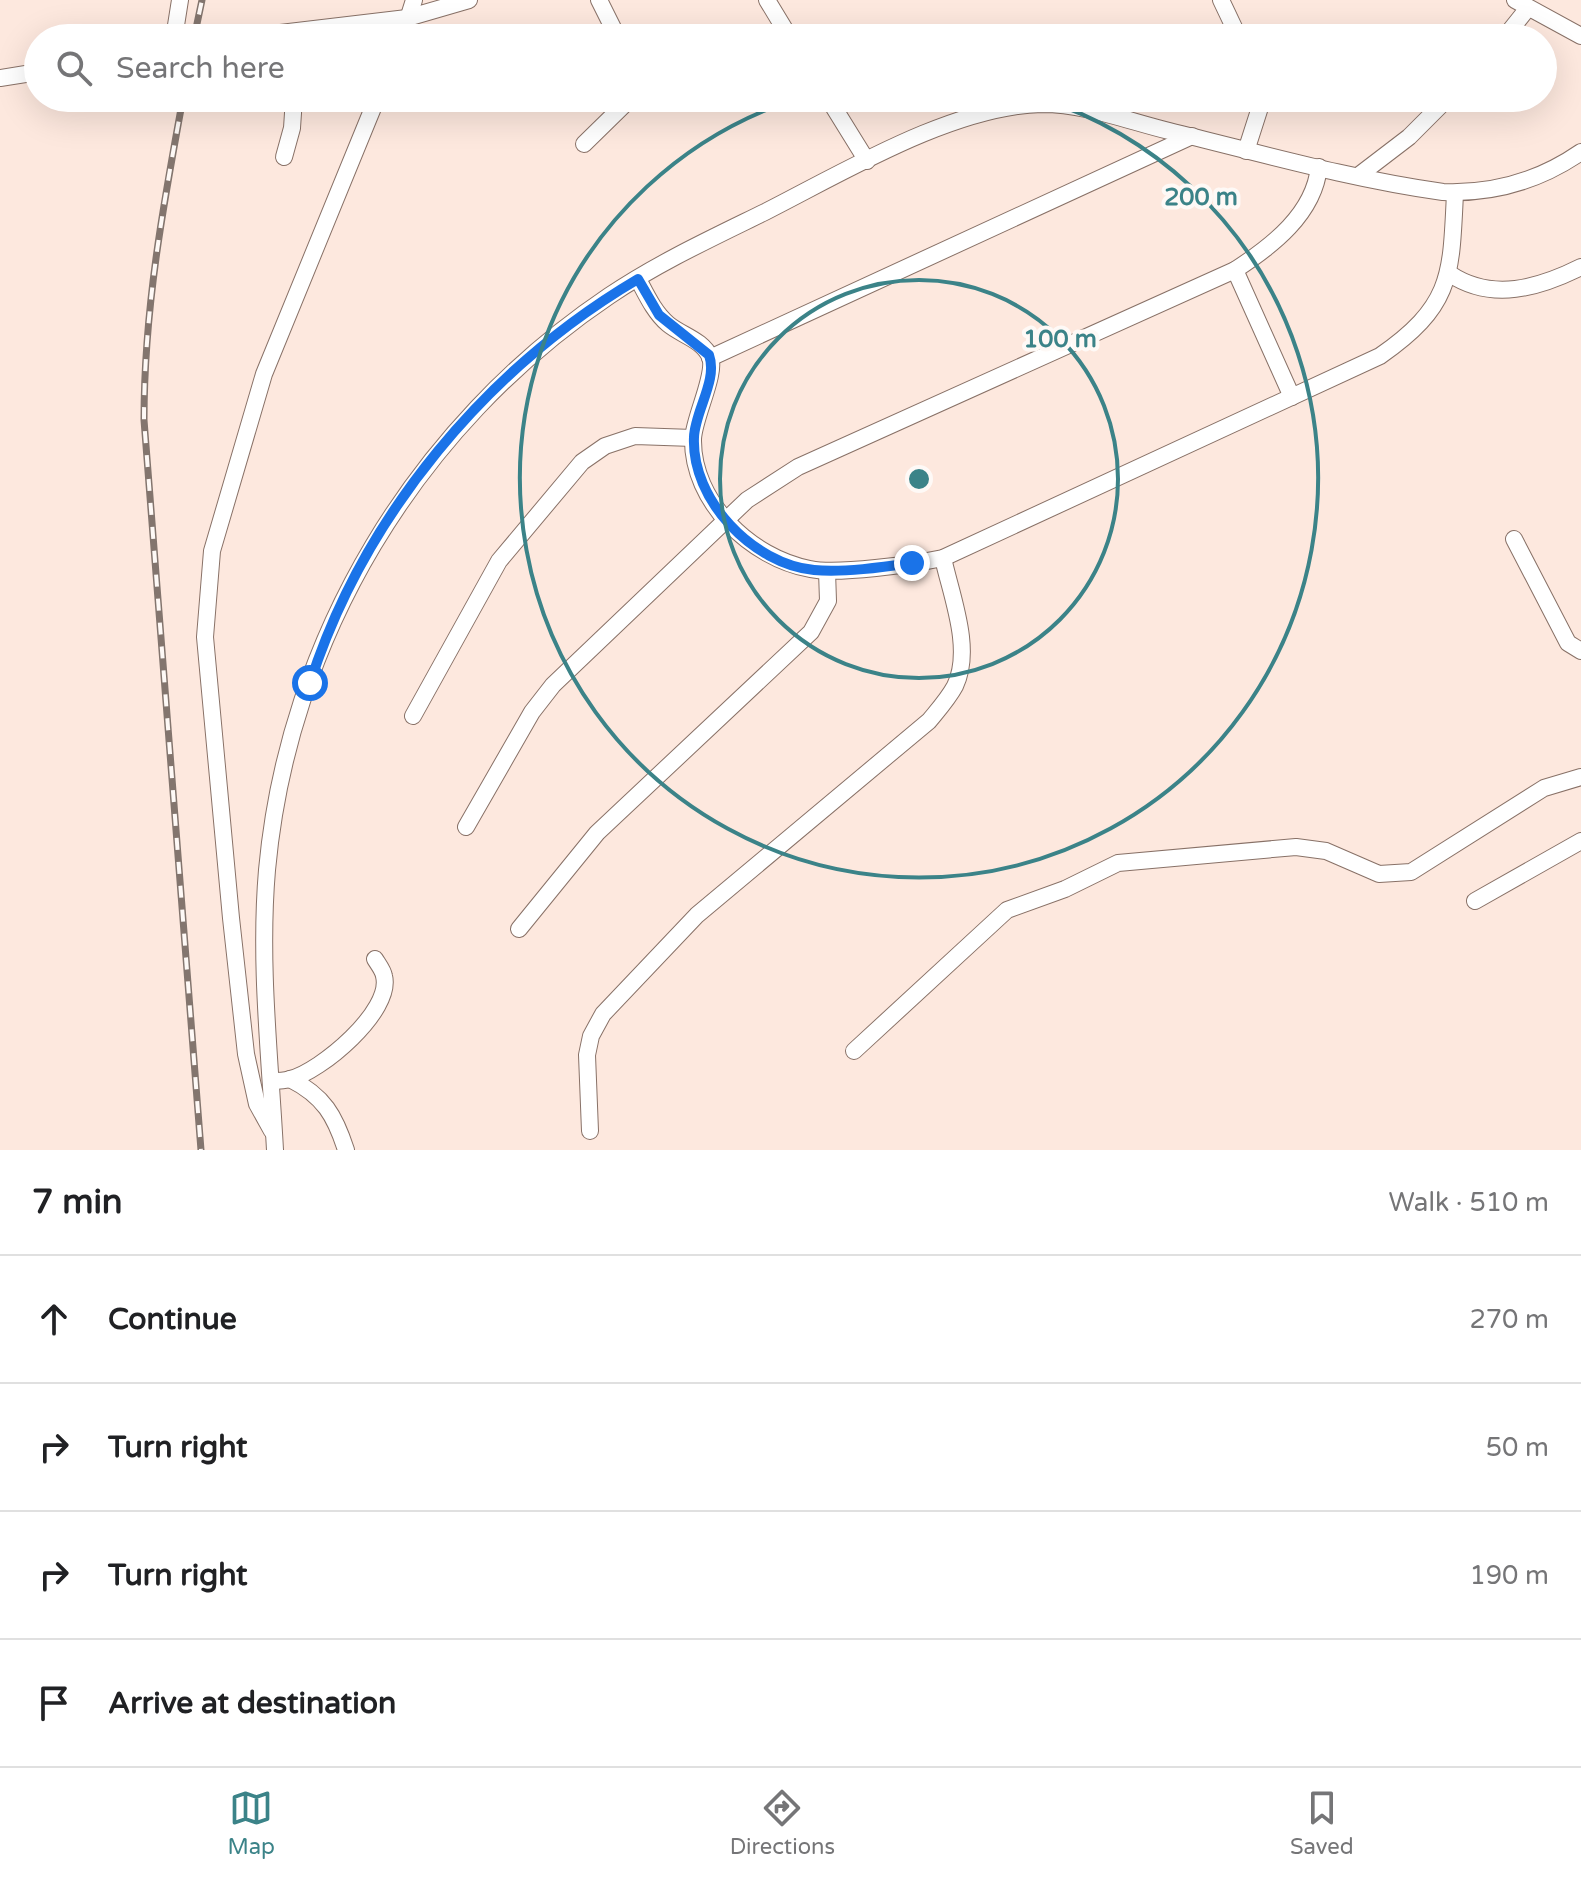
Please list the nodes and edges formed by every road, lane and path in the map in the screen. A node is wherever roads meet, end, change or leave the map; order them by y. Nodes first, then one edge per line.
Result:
1 (180, 0) edge
2 (414, 0) edge
3 (469, 0) edge
4 (599, 0) edge
5 (767, 0) edge
6 (1221, 0) edge
7 (1521, 3) edge
8 (407, 18) junction
9 (176, 24) edge
10 (365, 24) edge
11 (406, 24) edge
12 (611, 24) edge
13 (782, 24) edge
14 (1232, 24) edge
15 (1511, 24) edge
16 (1581, 36) edge
17 (24, 74) edge
18 (0, 78) edge
19 (293, 112) edge
20 (371, 112) edge
21 (617, 112) edge
22 (837, 112) edge
23 (1003, 112) edge
24 (1100, 112) edge
25 (1259, 112) edge
26 (1434, 112) edge
27 (1192, 136) junction
28 (584, 144) dead end
29 (1246, 151) junction
30 (1581, 152) edge
31 (284, 157) dead end
32 (867, 161) junction
33 (1319, 167) junction
34 (1358, 176) junction
35 (1455, 193) junction
36 (1581, 267) edge
37 (1235, 270) junction
38 (1450, 274) junction
39 (638, 279) junction
40 (710, 358) junction
41 (1292, 397) junction
42 (693, 438) junction
43 (726, 523) junction
44 (1514, 539) dead end
45 (943, 558) junction
46 (827, 571) junction
47 (1581, 651) edge
48 (413, 716) dead end
49 (1581, 777) edge
50 (466, 827) dead end
51 (1581, 841) edge
52 (1475, 901) dead end
53 (519, 929) dead end
54 (375, 959) dead end
55 (854, 1051) dead end
56 (290, 1079) junction
57 (271, 1081) junction
58 (590, 1131) dead end
59 (275, 1143) edge
60 (346, 1150) edge

1 - 9 street
2 - 8 street
3 - 8 street
4 - 12 street
5 - 13 street
6 - 14 street
7 - 15 street
7 - 16 street
8 - 10 street
8 - 11 street
17 - 18 street
19 - 31 street
20 - 59 street
21 - 28 street
22 - 32 street
23 - 32 street
24 - 27 street
25 - 29 street
26 - 34 street
27 - 29 street
27 - 40 street
29 - 33 street
30 - 35 street
32 - 39 street
33 - 34 street
33 - 37 street
34 - 35 street
35 - 38 street
36 - 38 street
37 - 41 street
37 - 43 street
38 - 41 street
39 - 40 street
39 - 57 street
40 - 42 street
41 - 45 street
42 - 43 street
42 - 48 street
43 - 46 street
43 - 50 street
44 - 47 street
45 - 46 street
45 - 58 street
46 - 53 street
49 - 55 street
51 - 52 street
54 - 56 street
56 - 57 street
56 - 60 street
57 - 59 street

